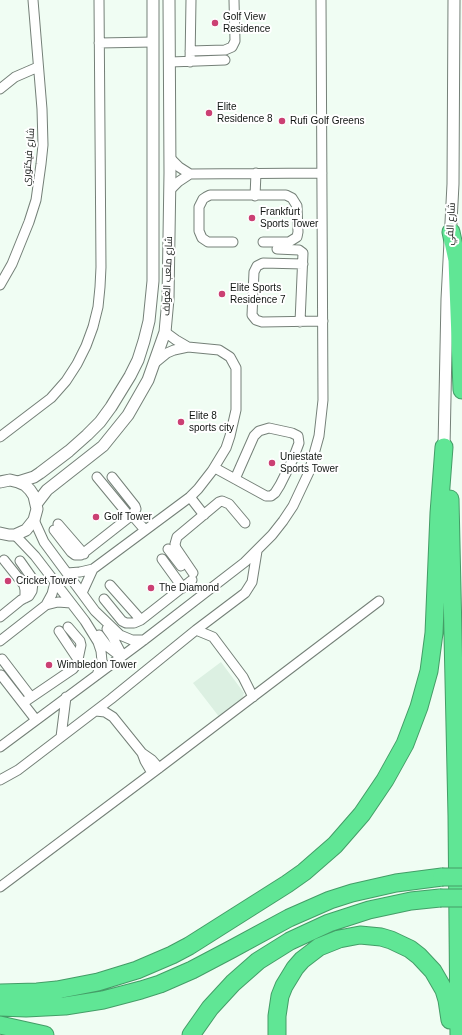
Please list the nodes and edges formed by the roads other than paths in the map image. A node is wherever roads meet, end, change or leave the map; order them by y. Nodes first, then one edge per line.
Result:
1 (33, 0) edge
2 (99, 0) edge
3 (153, 0) edge
4 (169, 0) edge
5 (191, 0) edge
6 (234, 0) edge
7 (321, 0) edge
8 (454, 0) edge
9 (153, 42) junction
10 (99, 43) junction
11 (190, 51) junction
12 (225, 60) dead end
13 (170, 62) junction
14 (190, 62) junction
15 (38, 67) junction
16 (0, 89) edge
17 (170, 158) junction
18 (256, 173) junction
19 (322, 173) junction
20 (190, 174) junction
21 (170, 190) junction
22 (255, 196) junction
23 (152, 215) junction
24 (451, 232) junction
25 (233, 242) dead end
26 (263, 242) dead end
27 (278, 252) dead end
28 (303, 259) junction
29 (169, 263) junction
30 (0, 285) edge
31 (323, 321) junction
32 (300, 322) junction
33 (165, 332) junction
34 (188, 347) junction
35 (156, 362) junction
36 (462, 390) edge
37 (0, 437) edge
38 (444, 447) junction
39 (298, 448) junction
40 (315, 453) junction
41 (214, 468) junction
42 (97, 477) dead end
43 (112, 477) dead end
44 (234, 479) junction
45 (1, 481) edge
46 (18, 482) junction
47 (190, 496) junction
48 (37, 503) junction
49 (204, 515) junction
50 (131, 516) junction
51 (34, 520) junction
52 (245, 523) dead end
53 (56, 527) dead end
54 (145, 530) junction
55 (5, 535) edge
56 (168, 549) dead end
57 (257, 551) junction
58 (162, 559) dead end
59 (4, 560) dead end
60 (20, 561) dead end
61 (93, 569) junction
62 (67, 573) junction
63 (192, 577) junction
64 (55, 582) junction
65 (110, 586) dead end
66 (183, 588) junction
67 (82, 594) junction
68 (203, 594) junction
69 (25, 598) junction
70 (104, 599) dead end
71 (379, 601) dead end
72 (71, 603) junction
73 (46, 605) junction
74 (95, 611) junction
75 (0, 617) edge
76 (213, 617) junction
77 (141, 620) junction
78 (85, 622) junction
79 (68, 627) dead end
80 (59, 630) dead end
81 (196, 630) junction
82 (213, 637) junction
83 (144, 640) junction
84 (0, 641) edge
85 (121, 656) junction
86 (2, 659) dead end
87 (79, 661) junction
88 (97, 674) junction
89 (2, 675) dead end
90 (257, 695) junction
91 (66, 697) junction
92 (111, 699) junction
93 (27, 700) junction
94 (96, 711) junction
95 (112, 717) junction
96 (36, 720) junction
97 (61, 737) junction
98 (0, 747) edge
99 (156, 771) junction
100 (0, 780) edge
101 (462, 877) edge
102 (0, 886) edge
103 (462, 898) edge
104 (0, 993) edge
105 (0, 1006) edge
106 (0, 1026) edge
107 (45, 1035) edge
108 (191, 1035) edge
109 (278, 1035) edge
110 (450, 1035) edge
111 (459, 1035) edge

1 - 15 street, شارع فيكتوري
2 - 10 street
3 - 9 street, شارع ملعب الغولف
4 - 13 street, شارع ملعب الغولف
5 - 11 street
6 - 11 street
7 - 19 street
8 - 24 street, شارع الفي
9 - 10 street
9 - 23 street, شارع ملعب الغولف
10 - 37 street
11 - 14 street
12 - 14 street
13 - 14 street
13 - 17 street, شارع ملعب الغولف
15 - 16 street
15 - 30 street, شارع فيكتوري
17 - 20 street
17 - 21 street, شارع ملعب الغولف
18 - 19 street
18 - 20 street
18 - 22 street
19 - 31 street
20 - 21 street
21 - 29 street, شارع ملعب الغولف
22 - 25 street
22 - 26 street
23 - 29 street
23 - 46 street, شارع ملعب الغولف
24 - 36 highway
24 - 38 street, شارع الفي
27 - 28 street
28 - 32 street
28 - 32 street
29 - 33 street, شارع ملعب الغولف
31 - 32 street
31 - 40 street
33 - 34 street
33 - 35 street, شارع ملعب الغولف
34 - 35 street
34 - 41 street
35 - 48 street, شارع ملعب الغولف
38 - 104 highway
38 - 111 highway, bridge
39 - 40 street
39 - 44 street
39 - 44 street
40 - 57 street
41 - 44 street
41 - 47 street
42 - 50 street
43 - 50 street
45 - 46 street
46 - 48 street
47 - 49 street
47 - 54 street
48 - 51 street
49 - 52 street
49 - 63 street
50 - 53 street
50 - 54 street
51 - 55 street
51 - 62 street
54 - 61 street
55 - 64 street
56 - 63 street
57 - 68 street
57 - 76 street
58 - 66 street
59 - 69 street
60 - 69 street
61 - 62 street
61 - 67 street
62 - 67 street
63 - 66 street
63 - 68 street
64 - 72 street
64 - 73 street
65 - 77 street
66 - 77 street
67 - 74 street
68 - 83 street
69 - 75 street
70 - 77 street
71 - 90 street
72 - 73 street
72 - 78 street
73 - 84 street
74 - 83 street
74 - 85 street
76 - 81 street
76 - 82 street
78 - 85 street
78 - 88 street
79 - 87 street
80 - 87 street
81 - 82 street
81 - 92 street
82 - 90 street
83 - 85 street
85 - 88 street
86 - 93 street
87 - 93 street
88 - 91 street
89 - 93 street
90 - 99 street
91 - 96 street
91 - 97 street
92 - 94 street
92 - 95 street
93 - 96 street
94 - 95 street
94 - 97 street
95 - 99 street
96 - 98 street
97 - 100 street
99 - 102 street
101 - 105 highway, bridge
103 - 108 highway, bridge
106 - 107 highway
109 - 110 highway

